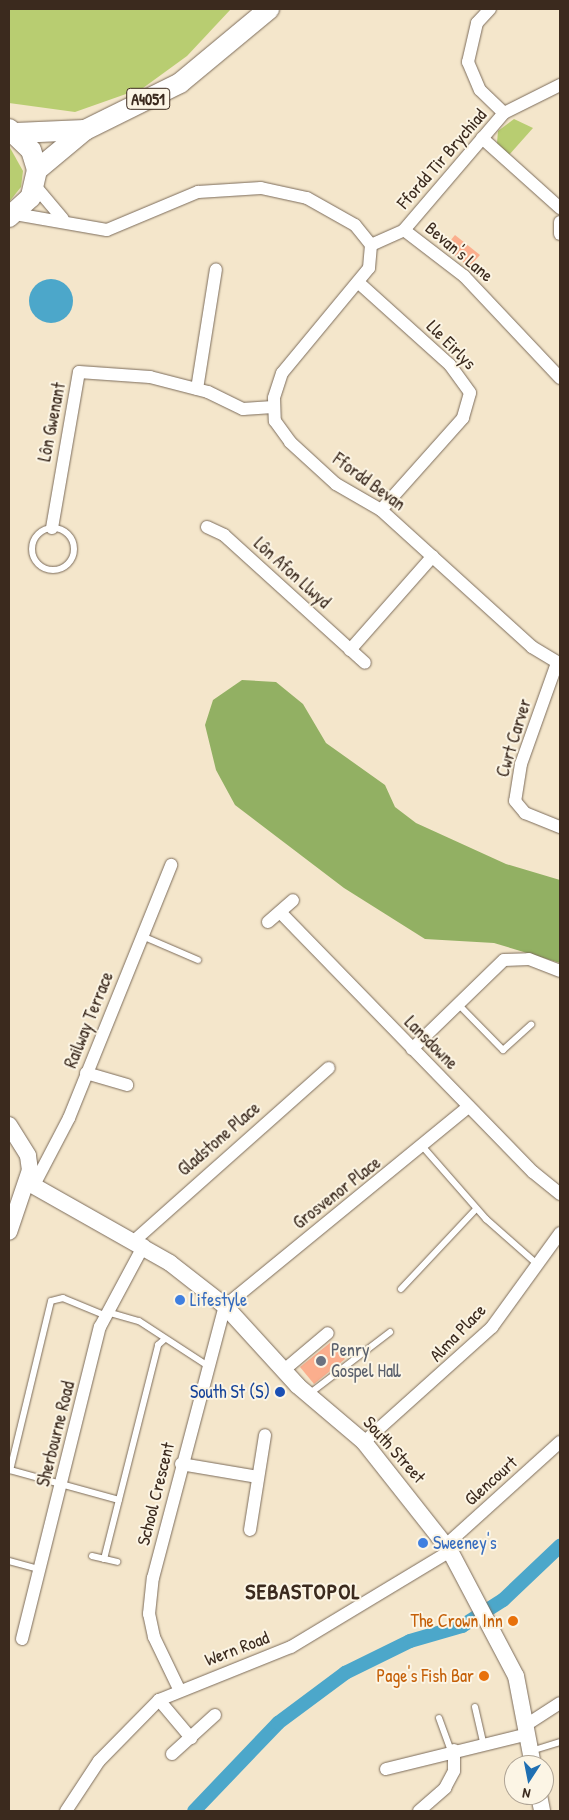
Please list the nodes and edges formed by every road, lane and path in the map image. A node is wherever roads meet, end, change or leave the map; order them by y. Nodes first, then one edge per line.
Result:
1 (269, 9) edge
2 (490, 9) edge
3 (560, 85) edge
4 (504, 113) junction
5 (85, 130) junction
6 (13, 131) edge
7 (482, 138) junction
8 (36, 178) junction
9 (560, 208) edge
10 (12, 216) edge
11 (63, 219) junction
12 (560, 222) edge
13 (404, 230) junction
14 (560, 234) edge
15 (371, 245) junction
16 (216, 270) dead end
17 (360, 283) junction
18 (560, 378) edge
19 (196, 388) junction
20 (273, 407) junction
21 (381, 510) junction
22 (207, 527) dead end
23 (52, 528) junction
24 (433, 556) junction
25 (350, 650) junction
26 (365, 664) dead end
27 (559, 664) edge
28 (560, 827) edge
29 (171, 865) dead end
30 (293, 900) dead end
31 (280, 912) junction
32 (268, 922) dead end
33 (142, 936) junction
34 (198, 960) dead end
35 (560, 971) edge
36 (458, 1003) junction
37 (531, 1025) dead end
38 (412, 1049) junction
39 (329, 1068) dead end
40 (86, 1073) junction
41 (127, 1085) dead end
42 (469, 1106) junction
43 (13, 1130) edge
44 (423, 1146) junction
45 (30, 1184) junction
46 (560, 1194) edge
47 (476, 1209) junction
48 (9, 1232) edge
49 (560, 1233) edge
50 (139, 1242) junction
51 (537, 1264) junction
52 (401, 1288) dead end
53 (226, 1306) junction
54 (105, 1313) junction
55 (328, 1332) dead end
56 (390, 1332) dead end
57 (165, 1339) junction
58 (208, 1366) junction
59 (284, 1370) junction
60 (308, 1395) junction
61 (265, 1435) dead end
62 (364, 1442) junction
63 (560, 1442) edge
64 (181, 1464) junction
65 (258, 1477) junction
66 (61, 1486) junction
67 (119, 1500) junction
68 (250, 1530) dead end
69 (448, 1548) junction
70 (92, 1556) dead end
71 (104, 1559) junction
72 (9, 1561) edge
73 (116, 1562) dead end
74 (39, 1569) junction
75 (22, 1639) dead end
76 (179, 1689) junction
77 (159, 1700) junction
78 (560, 1703) edge
79 (475, 1707) dead end
80 (215, 1715) dead end
81 (439, 1718) dead end
82 (527, 1729) junction
83 (191, 1738) junction
84 (560, 1742) edge
85 (483, 1743) junction
86 (452, 1751) junction
87 (172, 1754) dead end
88 (531, 1755) edge
89 (537, 1755) edge
90 (386, 1769) dead end
91 (66, 1811) edge
92 (419, 1811) edge

1 - 5 main road, A4051
2 - 4 street
3 - 4 street, Ffordd Tir Brychiad
4 - 7 street, Ffordd Tir Brychiad
5 - 6 main road, A4051
5 - 8 main road, A4051
6 - 8 main road, A4051
7 - 9 street
7 - 13 street, Ffordd Tir Brychiad
8 - 10 main road, A4051
8 - 11 street
10 - 11 street
11 - 15 street
12 - 14 street
13 - 15 street, Bevan's Lane
13 - 18 street, Bevan's Lane
15 - 17 street
16 - 19 street
17 - 20 street
17 - 21 street, Lle Eirlys
19 - 20 street, Lôn Gwenant
19 - 23 street, Lôn Gwenant
20 - 21 street, Ffordd Bevan
21 - 24 street, Ffordd Bevan
22 - 25 street, Lôn Afon Llwyd
23 - 23 lane
24 - 25 street
24 - 27 street, Ffordd Bevan
25 - 26 street, Lôn Afon Llwyd
27 - 28 street, Cwrt Carver
29 - 33 street, Railway Terrace
30 - 31 street
31 - 32 street
31 - 38 street, Lansdowne
33 - 34 lane
33 - 40 street, Railway Terrace
35 - 36 street
36 - 37 lane
36 - 38 street
38 - 42 street, Lansdowne
39 - 50 street, Gladstone Place
40 - 41 street
40 - 45 street, Railway Terrace
42 - 44 street, Grosvenor Place
42 - 46 street, Lansdowne
43 - 45 street
44 - 47 lane
44 - 53 street, Grosvenor Place
45 - 48 street
45 - 50 street, South Street
47 - 51 lane
47 - 52 lane
49 - 51 street, Alma Place
50 - 53 street, South Street
50 - 54 street, Sherbourne Road
51 - 62 street, Alma Place
53 - 58 street, School Crescent
53 - 59 street, South Street
54 - 57 lane
54 - 66 street, Sherbourne Road
54 - 66 lane
55 - 59 street
56 - 60 lane
57 - 58 lane
57 - 67 lane
58 - 64 street, School Crescent
59 - 60 street, South Street
60 - 62 street, South Street
61 - 65 street
62 - 69 street, South Street
63 - 69 street, Glencourt
64 - 65 street
64 - 76 street, School Crescent
65 - 68 street
66 - 67 lane
66 - 74 street, Sherbourne Road
67 - 71 lane
69 - 76 street, Wern Road
69 - 82 street, South Street
70 - 71 lane
71 - 73 lane
72 - 74 lane
74 - 75 street, Sherbourne Road
76 - 77 street, Wern Road
77 - 83 street
77 - 91 street, Wern Road
78 - 82 street
79 - 85 lane
80 - 83 street
81 - 86 lane
82 - 85 street
82 - 88 street, South Street
83 - 87 street
84 - 89 lane
85 - 86 street
86 - 90 street
86 - 92 street

